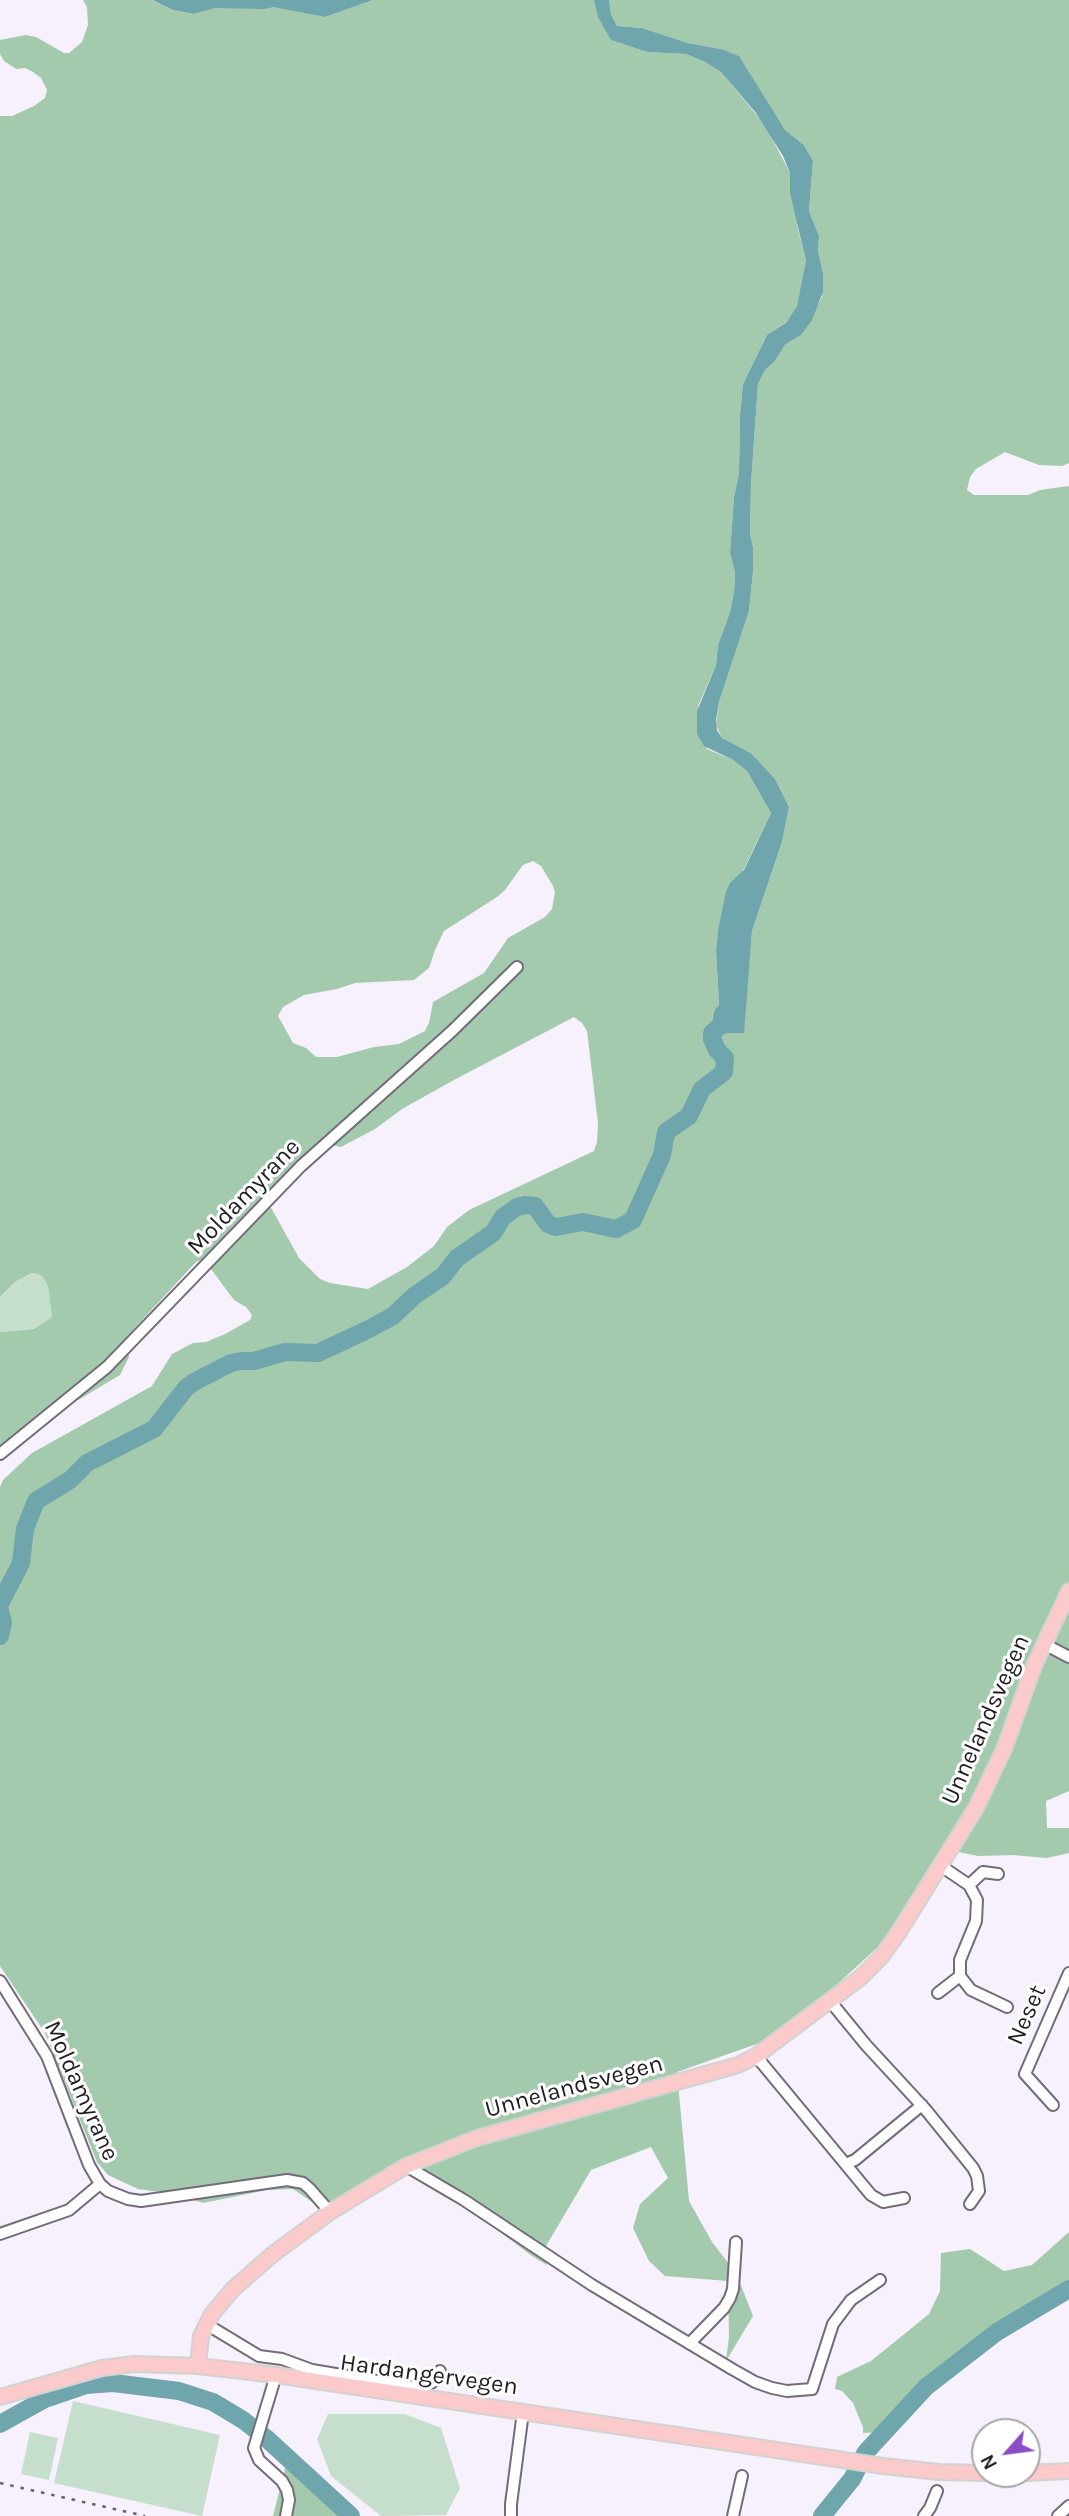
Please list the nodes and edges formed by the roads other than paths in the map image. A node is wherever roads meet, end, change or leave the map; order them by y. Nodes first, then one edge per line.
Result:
1 (517, 967) dead end
2 (0, 1454) edge
3 (1069, 1591) edge
4 (1044, 1644) junction
5 (1069, 1657) edge
6 (941, 1866) junction
7 (998, 1874) dead end
8 (969, 1885) junction
9 (1069, 1973) edge
10 (960, 1976) junction
11 (0, 1981) edge
12 (939, 1993) dead end
13 (830, 2001) junction
14 (1007, 2007) dead end
15 (756, 2056) junction
16 (922, 2105) junction
17 (1054, 2105) dead end
18 (846, 2164) junction
19 (406, 2166) junction
20 (100, 2184) junction
21 (904, 2198) dead end
22 (970, 2204) dead end
23 (330, 2212) junction
24 (0, 2234) edge
25 (736, 2242) dead end
26 (880, 2280) dead end
27 (206, 2324) junction
28 (691, 2343) junction
29 (198, 2366) junction
30 (439, 2371) dead end
31 (276, 2375) junction
32 (0, 2397) edge
33 (523, 2412) junction
34 (1069, 2471) edge
35 (1041, 2472) edge
36 (971, 2473) edge
37 (742, 2476) dead end
38 (937, 2491) dead end
39 (1069, 2506) edge
40 (286, 2516) edge
41 (511, 2516) edge
42 (733, 2516) edge
43 (924, 2516) edge
44 (1058, 2516) edge

1 - 2 street, Moldamyrane
3 - 4 main road, Unnelandsvegen
4 - 5 street
4 - 6 main road, Unnelandsvegen
6 - 8 street
6 - 13 main road, Unnelandsvegen
7 - 8 street
8 - 10 street
9 - 17 street, Neset
10 - 12 street
10 - 14 street
11 - 20 street, Moldamyrane
13 - 15 main road, Unnelandsvegen
13 - 16 street
15 - 18 street
15 - 19 main road, Unnelandsvegen
16 - 18 street
16 - 22 street
18 - 21 street
19 - 23 main road, Unnelandsvegen
19 - 28 street
20 - 23 street
20 - 24 street
23 - 27 main road, Unnelandsvegen
25 - 28 street
26 - 28 street
27 - 29 main road, Unnelandsvegen
27 - 30 street
29 - 31 main road, Hardangervegen
29 - 32 main road, Hardangervegen
31 - 33 main road, Hardangervegen
31 - 40 street
33 - 36 main road, Hardangervegen
33 - 41 street
34 - 35 main road
37 - 42 street
38 - 43 street
39 - 44 street

